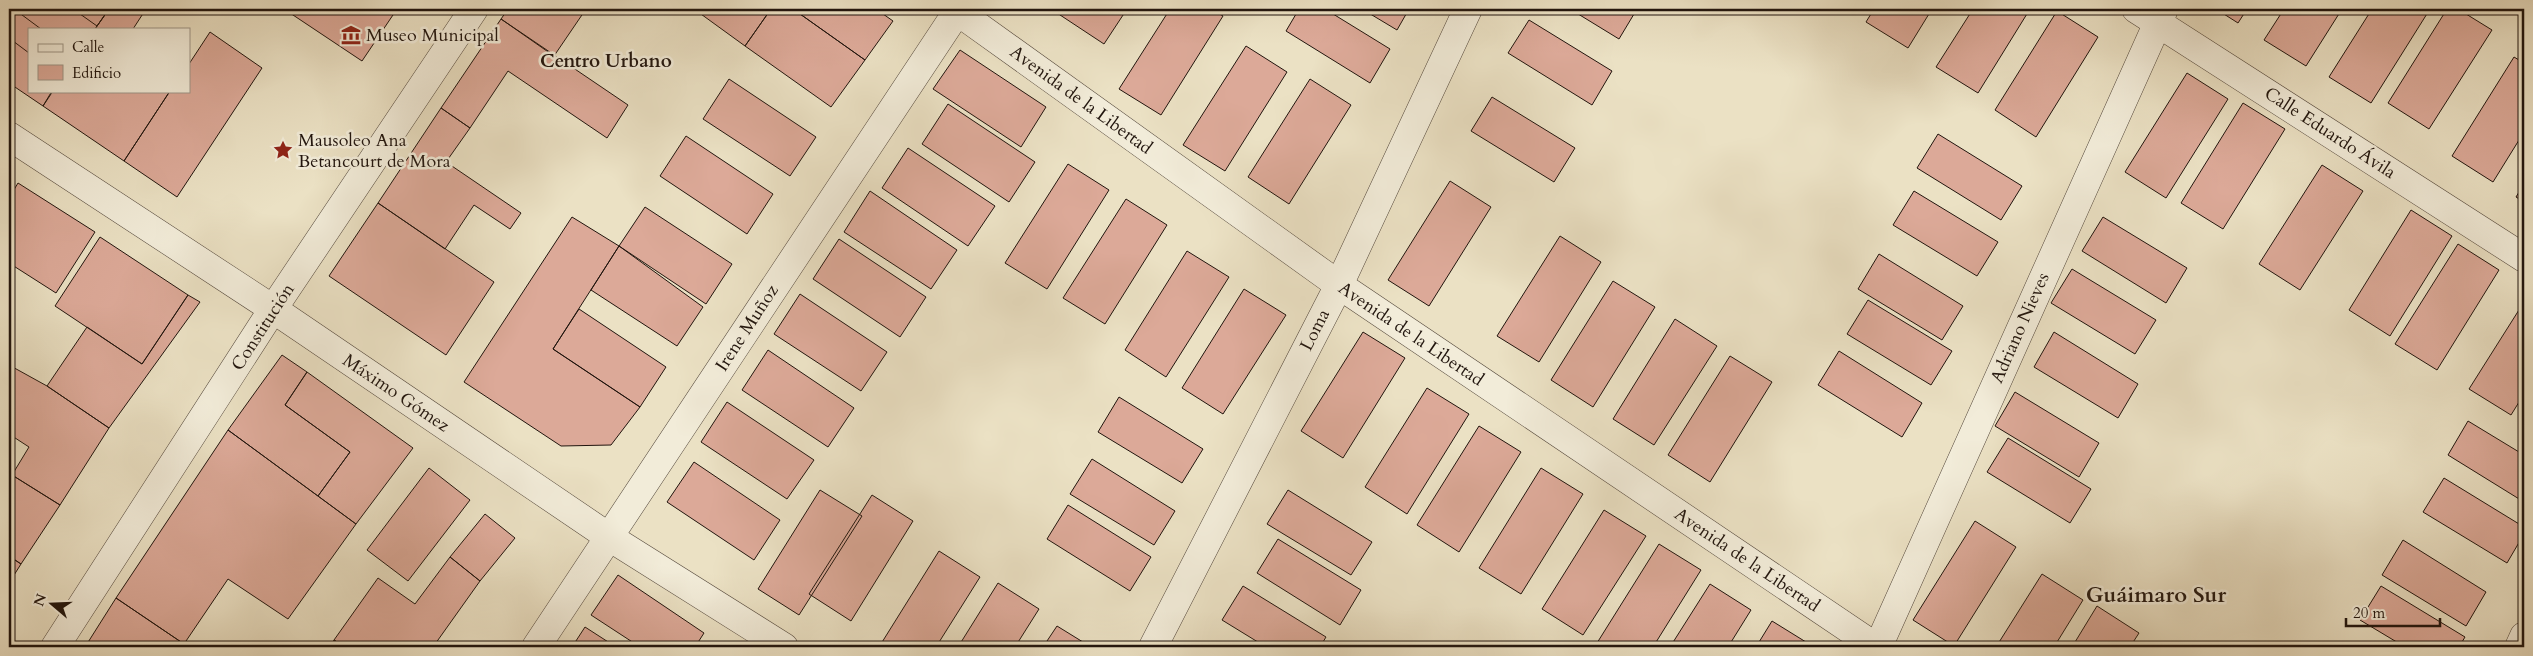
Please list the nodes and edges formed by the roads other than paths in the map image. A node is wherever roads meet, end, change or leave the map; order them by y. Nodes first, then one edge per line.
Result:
1 (474, 9) edge
2 (957, 9) edge
3 (1468, 9) edge
4 (2152, 13) edge
5 (9, 136) edge
6 (2524, 258) edge
7 (1339, 285) junction
8 (273, 310) junction
9 (609, 537) junction
10 (2524, 636) edge
11 (55, 647) edge
12 (536, 647) edge
13 (784, 647) edge
14 (1153, 647) edge
15 (1877, 647) edge
16 (2519, 647) edge

1 - 8 street, Constitución
2 - 7 street, Avenida de la Libertad
2 - 9 street, Irene Muñoz
3 - 7 street, Loma
4 - 6 street, Calle Eduardo Ávila
4 - 15 street, Adriano Nieves
5 - 8 street, Máximo Gómez
7 - 14 street, Loma
7 - 15 street, Avenida de la Libertad
8 - 9 street, Máximo Gómez
8 - 11 street, Constitución
9 - 12 street, Irene Muñoz
9 - 13 street, Máximo Gómez
10 - 16 street

